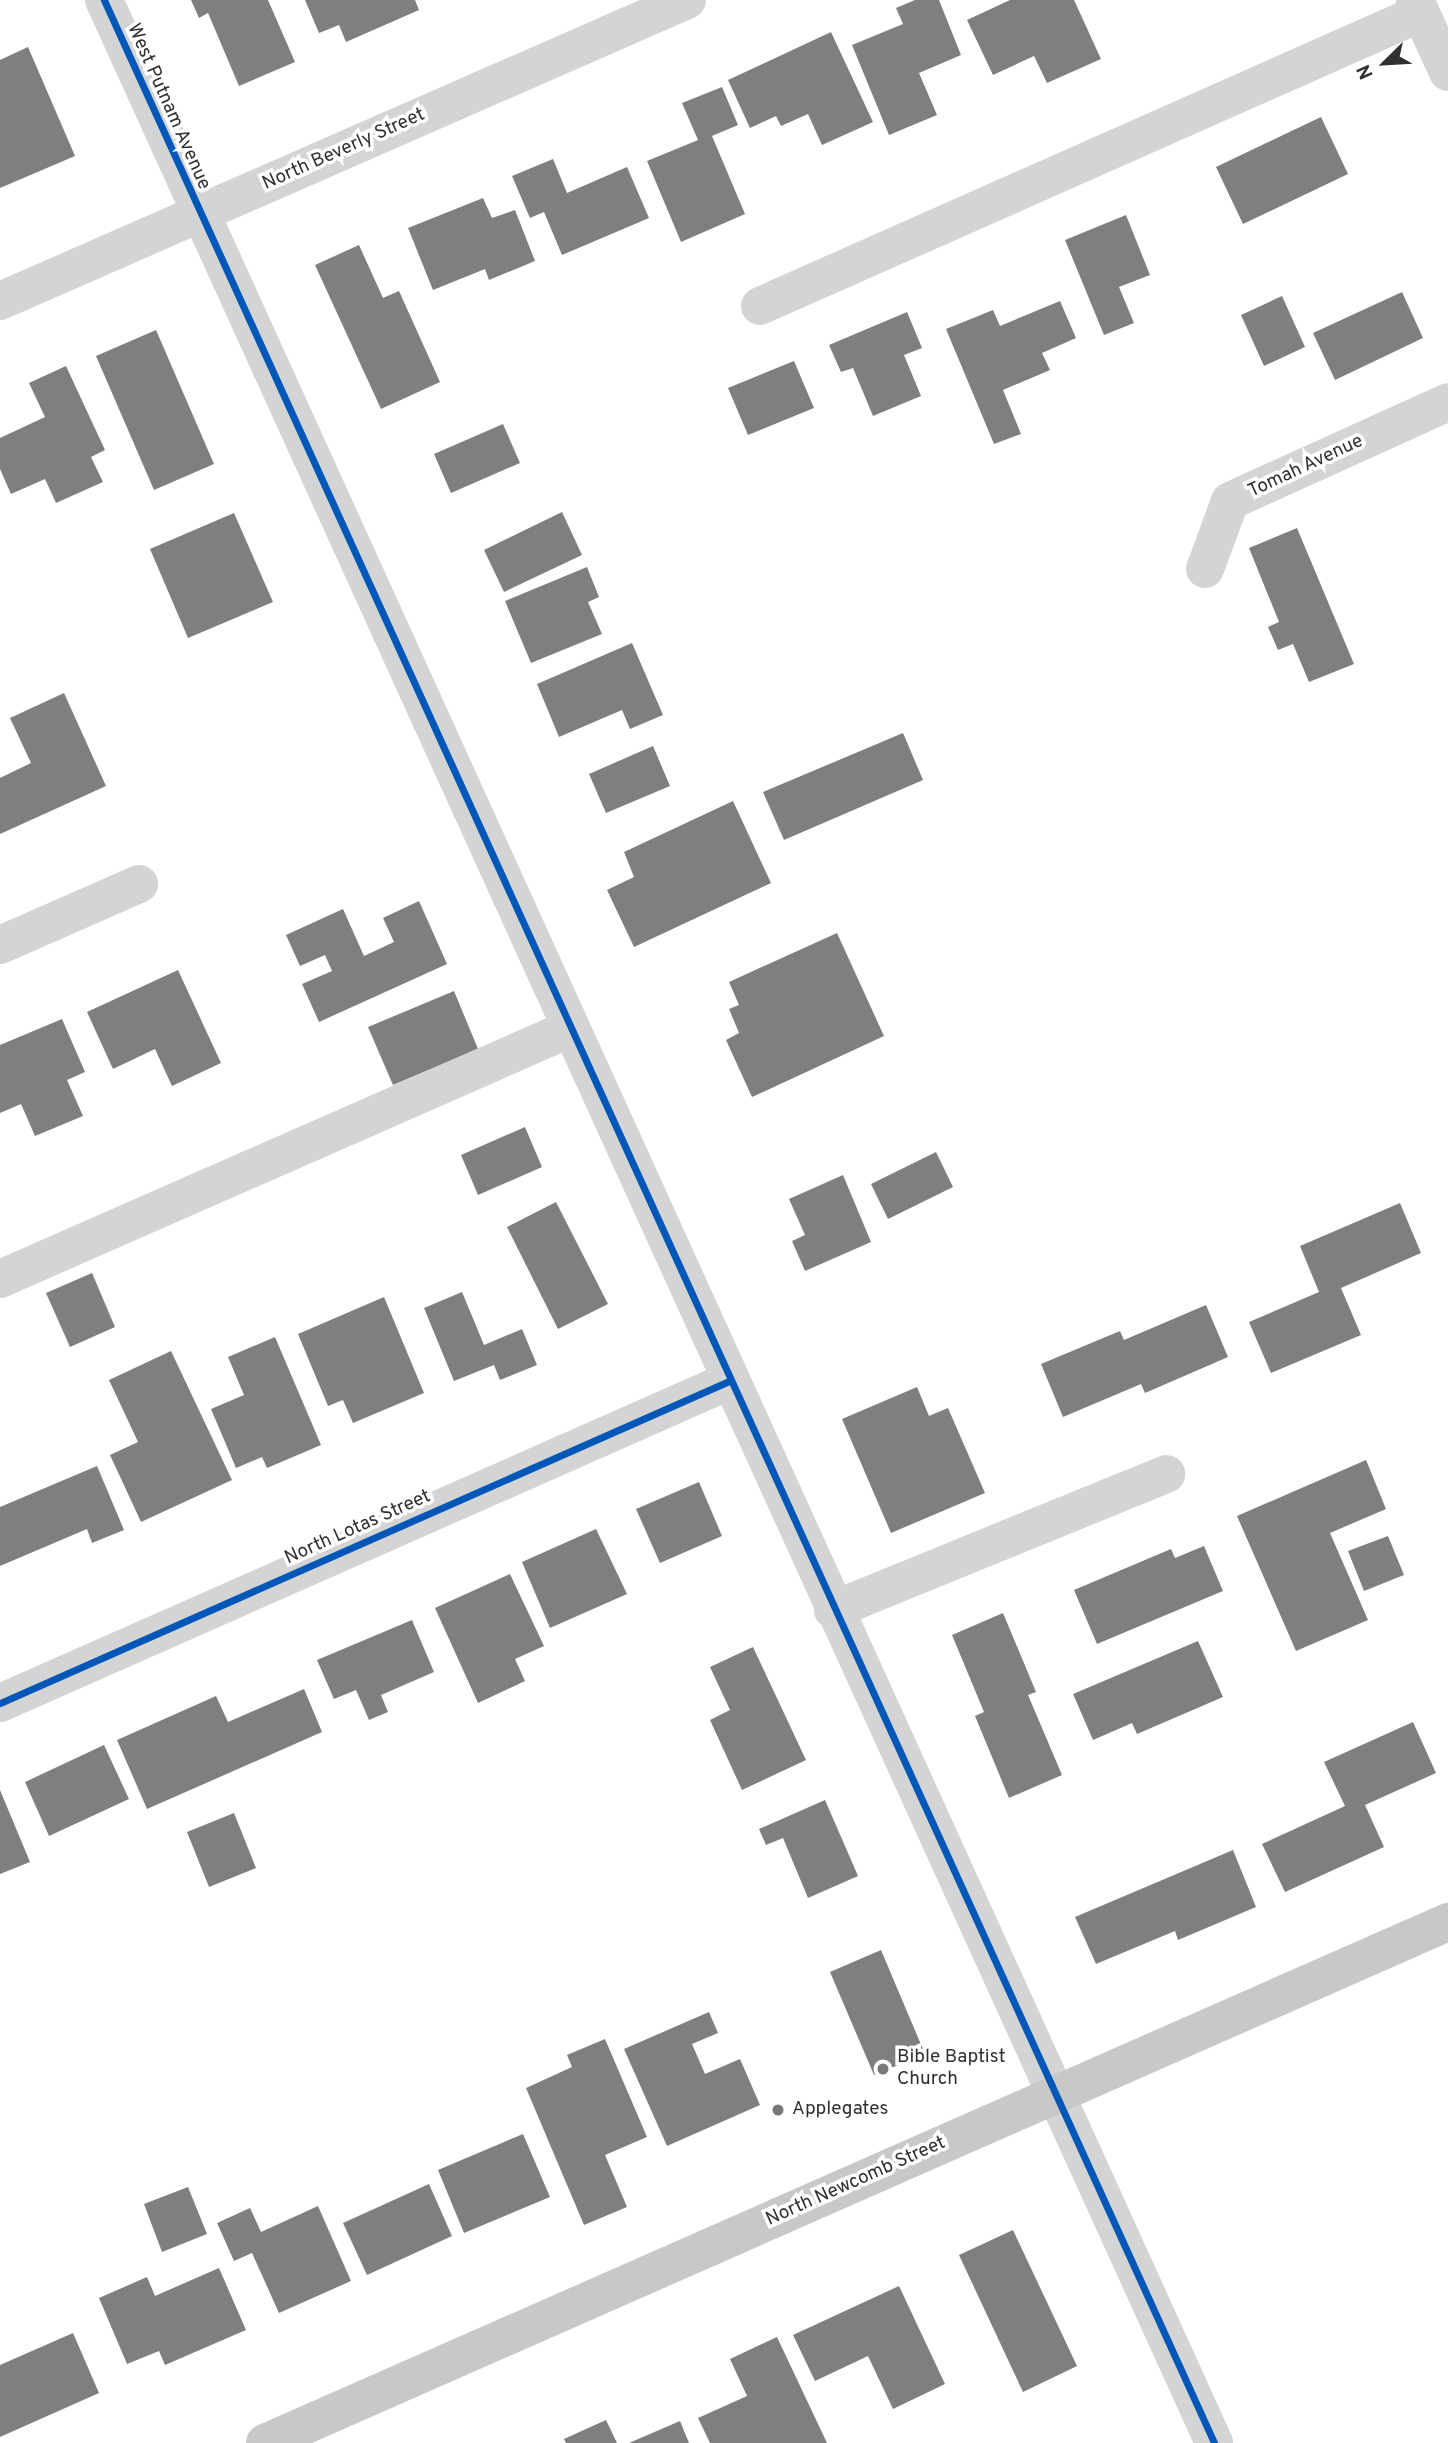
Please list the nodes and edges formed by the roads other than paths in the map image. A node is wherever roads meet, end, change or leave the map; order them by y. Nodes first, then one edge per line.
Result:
1 (104, 0) edge
2 (687, 0) edge
3 (1418, 6) edge
4 (1448, 72) edge
5 (199, 214) junction
6 (0, 301) edge
7 (760, 306) dead end
8 (1448, 402) edge
9 (1205, 569) dead end
10 (139, 884) dead end
11 (0, 945) edge
12 (569, 1029) junction
13 (0, 1279) edge
14 (729, 1381) junction
15 (1166, 1474) dead end
16 (832, 1610) junction
17 (0, 1703) edge
18 (1448, 1922) edge
19 (1053, 2095) junction
20 (265, 2443) edge
21 (1214, 2443) edge

1 - 5 street, West Putnam Avenue
2 - 5 street, North Beverly Street
3 - 4 street
3 - 7 street
5 - 6 street, North Beverly Street
5 - 12 street, West Putnam Avenue
8 - 9 street, Tomah Avenue
10 - 11 street
12 - 13 street
12 - 14 street, West Putnam Avenue
14 - 16 street, West Putnam Avenue
14 - 17 street, North Lotas Street
15 - 16 street
16 - 19 street, West Putnam Avenue
18 - 19 main road, North Newcomb Street
19 - 20 main road, North Newcomb Street
19 - 21 street, West Putnam Avenue

